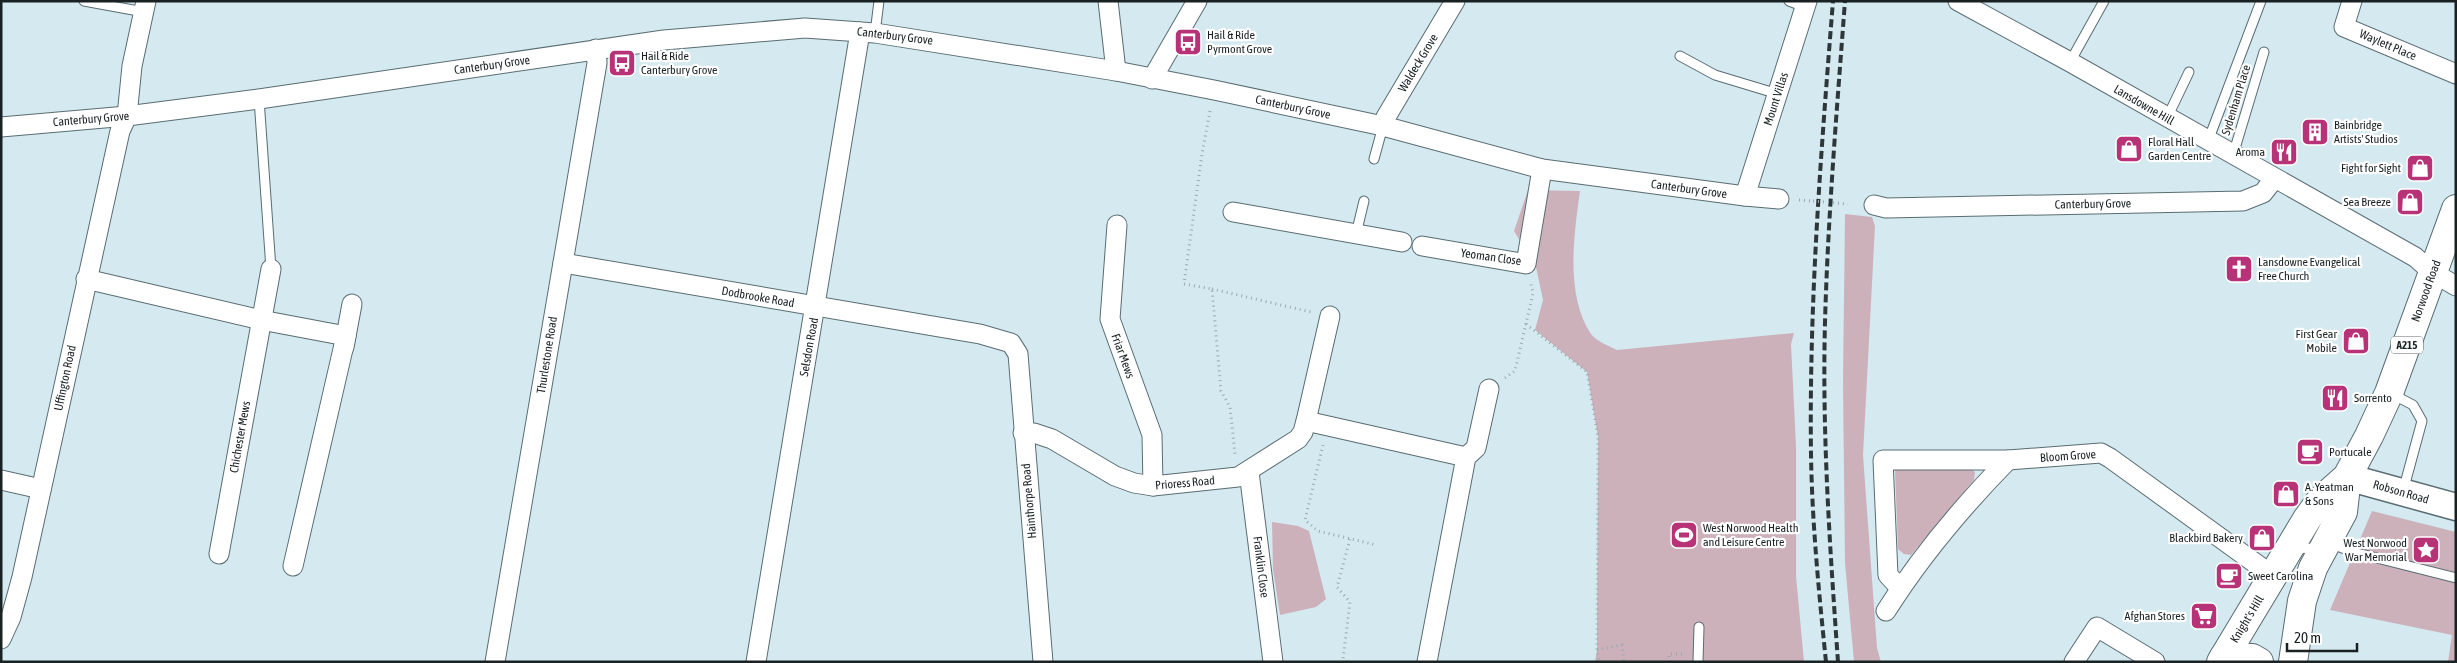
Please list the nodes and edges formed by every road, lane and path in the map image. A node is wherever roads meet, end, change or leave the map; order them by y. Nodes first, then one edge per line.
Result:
1 (84, 1) edge
2 (878, 1) edge
3 (1108, 1) edge
4 (1197, 1) edge
5 (1455, 1) edge
6 (1958, 1) edge
7 (2104, 1) edge
8 (2261, 1) edge
9 (2352, 1) edge
10 (1800, 3) edge
11 (145, 7) edge
12 (868, 32) junction
13 (596, 49) junction
14 (2264, 52) dead end
15 (1680, 56) dead end
16 (2070, 62) junction
17 (1116, 72) junction
18 (2189, 72) dead end
19 (2456, 74) edge
20 (1152, 79) junction
21 (1214, 90) junction
22 (1778, 94) junction
23 (258, 99) junction
24 (127, 116) junction
25 (2167, 118) junction
26 (1384, 126) junction
27 (1, 127) edge
28 (2208, 141) junction
29 (2233, 155) junction
30 (1374, 159) dead end
31 (1542, 169) junction
32 (2274, 179) junction
33 (1745, 196) junction
34 (1779, 198) dead end
35 (1364, 201) dead end
36 (1814, 201) dead end
37 (1848, 204) dead end
38 (1874, 205) dead end
39 (2456, 208) edge
40 (1233, 212) dead end
41 (1117, 224) dead end
42 (1356, 234) junction
43 (1402, 242) dead end
44 (1422, 246) dead end
45 (563, 263) junction
46 (1526, 264) junction
47 (271, 269) joint
48 (2432, 272) junction
49 (86, 279) junction
50 (2456, 286) edge
51 (1212, 289) junction
52 (352, 304) dead end
53 (816, 306) junction
54 (1330, 316) joint
55 (260, 320) junction
56 (1526, 324) junction
57 (346, 336) junction
58 (1011, 343) joint
59 (1489, 389) joint
60 (2389, 393) junction
61 (1306, 421) junction
62 (1328, 425) junction
63 (1023, 434) junction
64 (1466, 457) junction
65 (2008, 460) junction
66 (1243, 475) junction
67 (2347, 477) junction
68 (1, 480) edge
69 (1153, 486) junction
70 (41, 490) junction
71 (2402, 493) junction
72 (2456, 507) edge
73 (1350, 538) junction
74 (2327, 542) junction
75 (1376, 545) dead end
76 (2288, 550) junction
77 (219, 554) dead end
78 (298, 565) dead end
79 (2274, 576) junction
80 (2456, 578) edge
81 (1900, 588) junction
82 (1886, 611) dead end
83 (1699, 627) dead end
84 (1, 639) edge
85 (1597, 650) junction
86 (2222, 660) edge
87 (496, 662) edge
88 (756, 662) edge
89 (1043, 662) edge
90 (1273, 662) edge
91 (1346, 662) edge
92 (1426, 662) edge
93 (1599, 662) edge
94 (1624, 662) edge
95 (1698, 662) edge
96 (2074, 662) edge
97 (2155, 662) edge
98 (2259, 662) edge
99 (2294, 662) edge

1 - 11 lane
2 - 12 lane
3 - 17 street
4 - 20 street
5 - 26 street, Waldeck Grove
6 - 16 street, Lansdowne Hill
7 - 16 lane
8 - 28 lane
9 - 19 street, Waylett Place
10 - 22 street, Mount Villas
11 - 24 street, Uffington Road
12 - 13 street, Canterbury Grove
12 - 17 street, Canterbury Grove
12 - 53 street, Selsdon Road
13 - 23 street, Canterbury Grove
13 - 45 street, Thurlestone Road
14 - 29 lane, Sydenham Place
15 - 22 lane
16 - 25 street, Lansdowne Hill
17 - 20 street, Canterbury Grove
18 - 25 lane
20 - 21 street, Canterbury Grove
21 - 26 street, Canterbury Grove
21 - 51 path
22 - 33 street, Mount Villas
23 - 24 street, Canterbury Grove
23 - 47 lane
24 - 27 street, Canterbury Grove
24 - 49 street, Uffington Road
25 - 28 street, Lansdowne Hill
26 - 30 lane
26 - 31 street, Canterbury Grove
28 - 29 street, Lansdowne Hill
29 - 32 street, Lansdowne Hill
31 - 33 street, Canterbury Grove
31 - 46 street, Yeoman Close
32 - 38 street, Canterbury Grove
32 - 48 street, Lansdowne Hill
33 - 34 street, Canterbury Grove
35 - 42 lane
36 - 37 path, bridge
39 - 48 main road, Norwood Road / A215
40 - 42 street
41 - 69 street, Friar Mews
42 - 43 street
44 - 46 street, Yeoman Close
45 - 53 street, Dodbrooke Road
45 - 87 street, Thurlestone Road
46 - 56 path
47 - 55 street, Chichester Mews
48 - 50 street, Lansdowne Hill
48 - 60 main road, Norwood Road / A215
49 - 55 street
49 - 70 street, Uffington Road
51 - 54 path
51 - 66 path
52 - 57 street
53 - 58 street, Dodbrooke Road
53 - 88 street, Selsdon Road
54 - 61 street, Prioress Road
55 - 57 street
55 - 77 street, Chichester Mews
56 - 59 path
56 - 85 path
57 - 78 street
58 - 63 street, Hainthorpe Road
59 - 64 street
60 - 67 main road, Norwood Road / A215
60 - 71 lane
61 - 62 street
61 - 66 street, Prioress Road
62 - 64 street
62 - 73 path
63 - 69 street, Prioress Road
63 - 89 street, Hainthorpe Road
64 - 92 street
65 - 79 street, Bloom Grove
65 - 81 street
65 - 81 street, Bloom Grove
66 - 69 street, Prioress Road
66 - 90 street, Franklin Close
67 - 71 street, Robson Road
67 - 74 main road, A215
67 - 76 main road, Norwood Road / A215
68 - 70 street
70 - 84 street, Uffington Road
71 - 72 street, Robson Road
73 - 75 path
73 - 91 path
74 - 76 lane
74 - 80 lane
74 - 99 main road, A215
76 - 79 main road, Norwood Road / A215
79 - 86 main road, Knight's Hill / A215
81 - 82 street
83 - 95 lane
85 - 93 path
85 - 94 path
86 - 98 main road, A215
96 - 97 street

